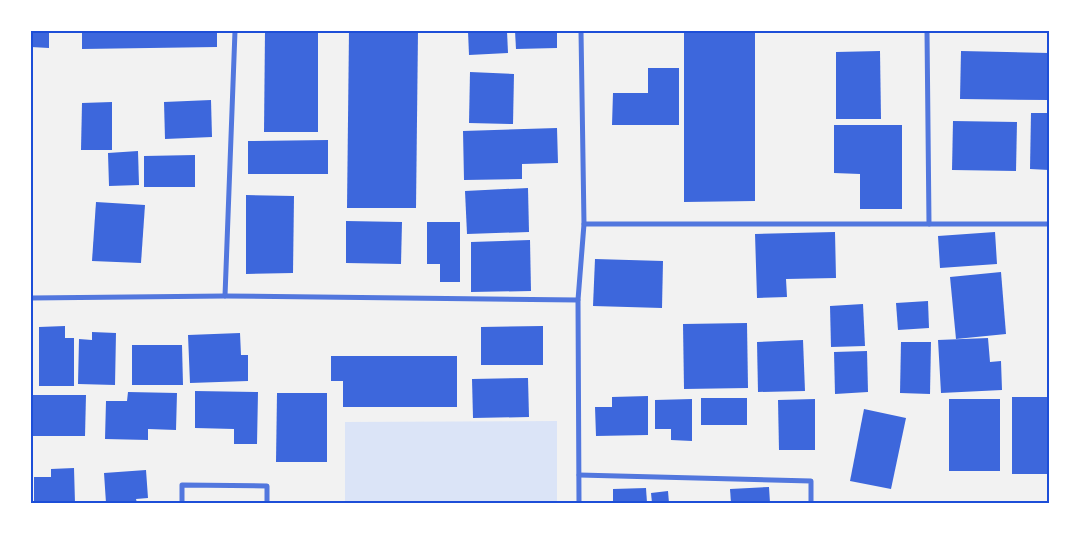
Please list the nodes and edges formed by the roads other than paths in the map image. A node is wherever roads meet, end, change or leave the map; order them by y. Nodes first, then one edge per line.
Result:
1 (235, 31) edge
2 (581, 31) edge
3 (927, 31) edge
4 (584, 224) junction
5 (929, 224) junction
6 (1049, 224) edge
7 (225, 296) junction
8 (31, 298) edge
9 (578, 300) junction
10 (579, 475) junction
11 (182, 503) edge
12 (267, 503) edge
13 (579, 503) edge
14 (811, 503) edge

1 - 7 street
2 - 4 street
3 - 5 street
4 - 5 street
4 - 9 street
5 - 6 street
7 - 8 street
7 - 9 street
9 - 10 street
10 - 13 street
10 - 14 street
11 - 12 street

